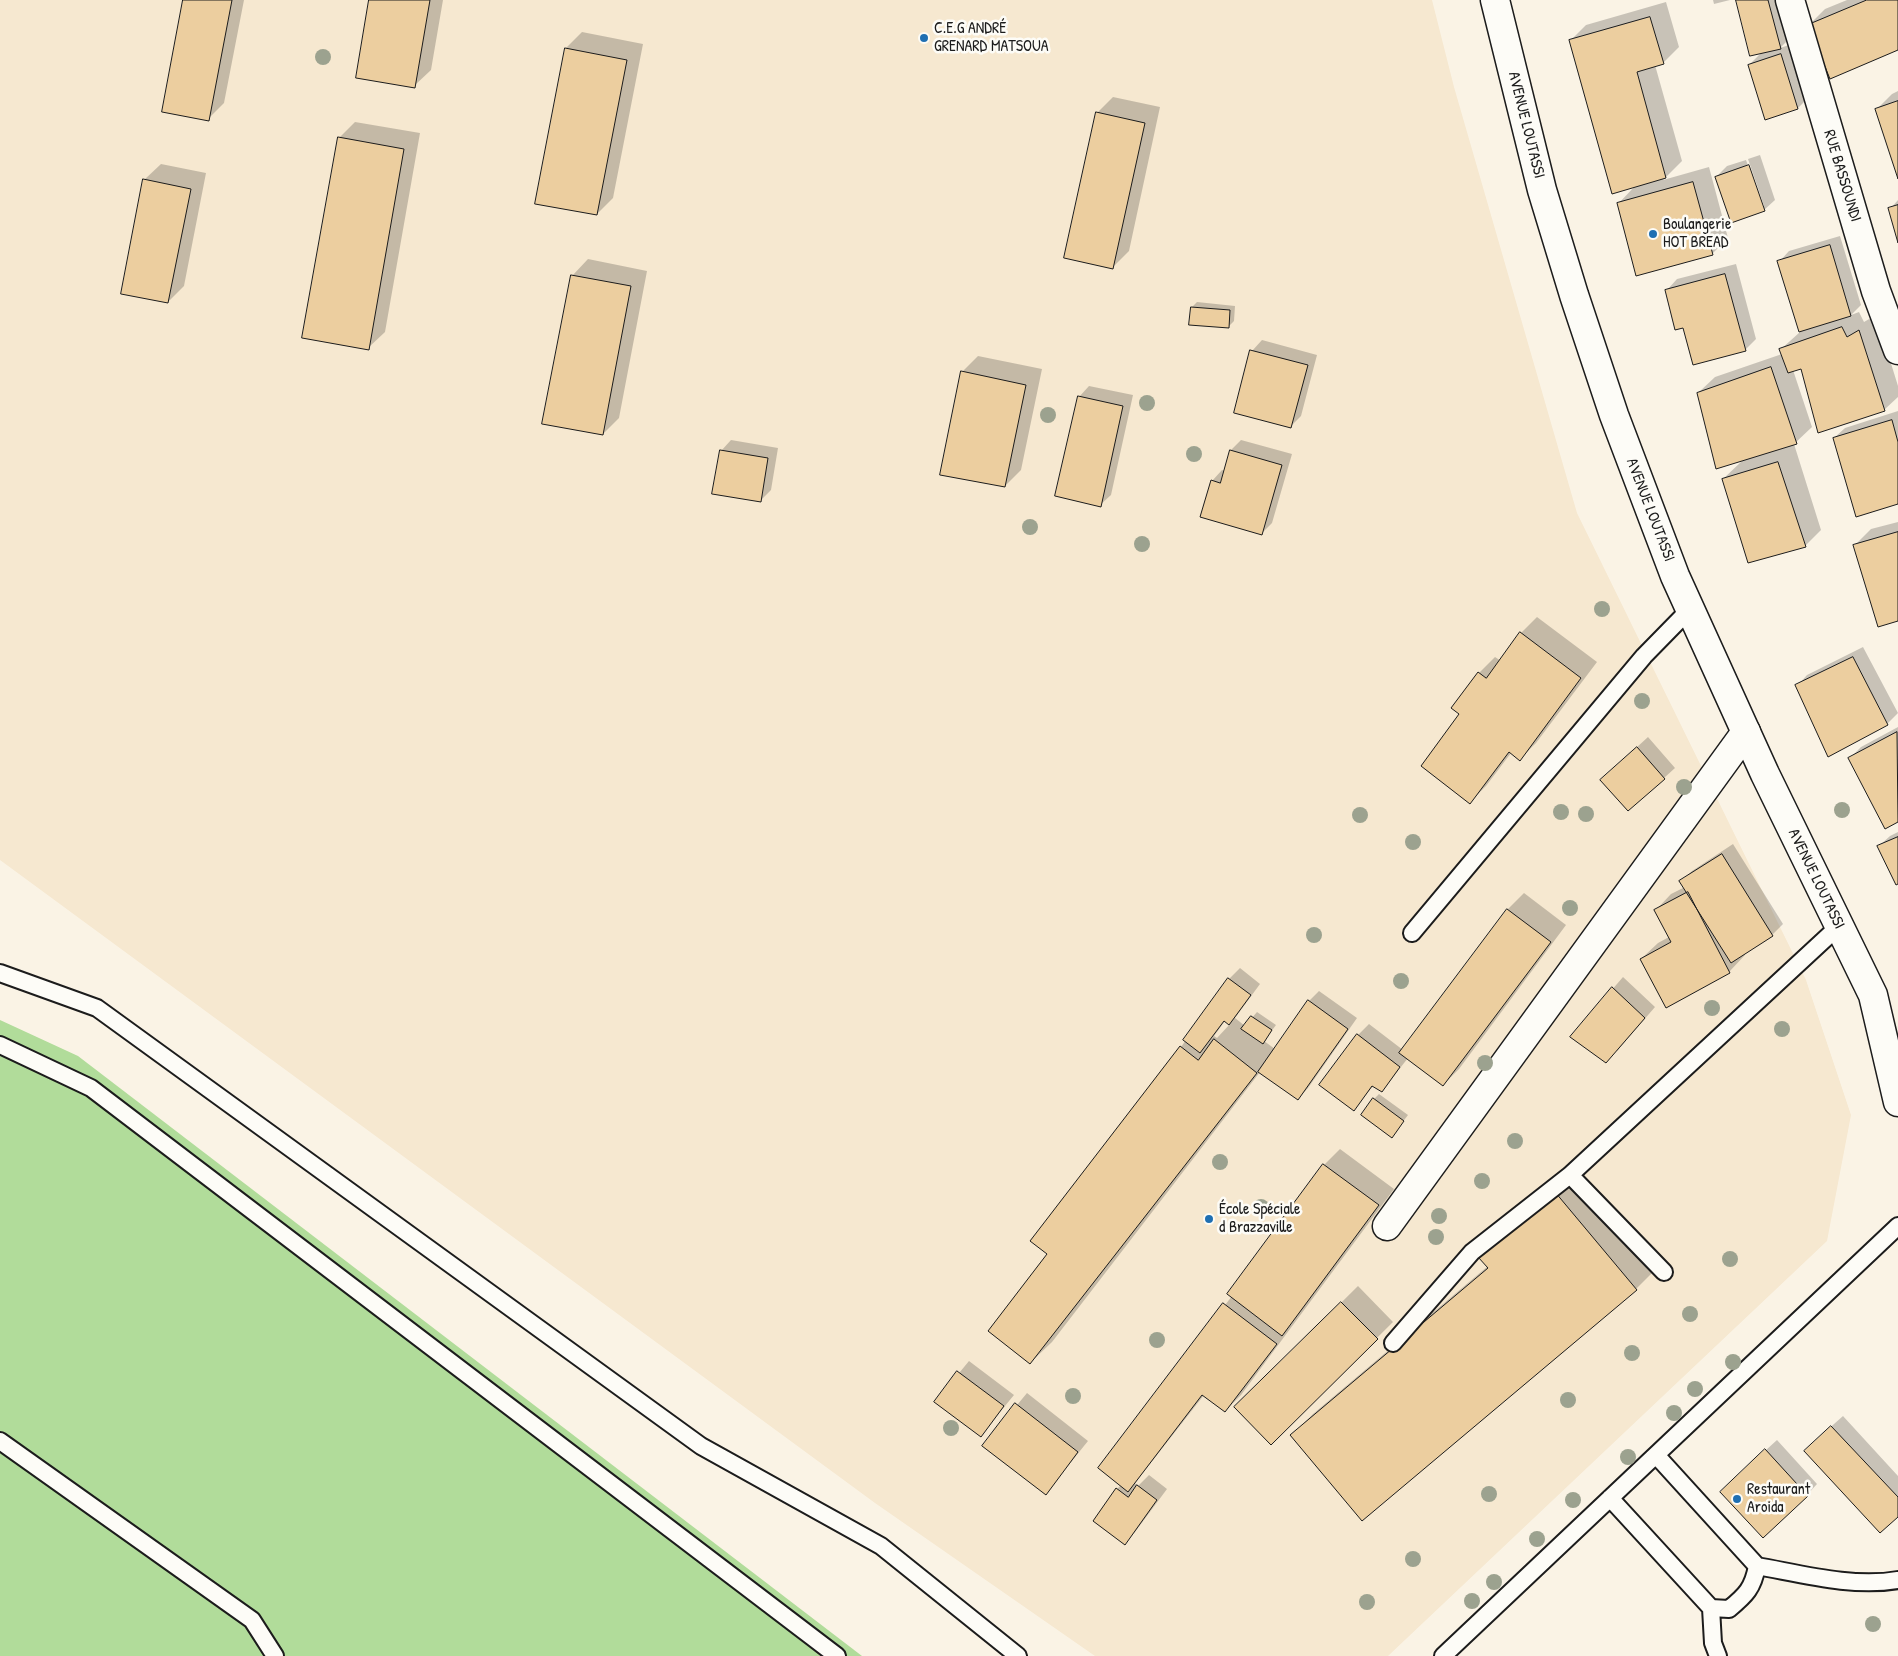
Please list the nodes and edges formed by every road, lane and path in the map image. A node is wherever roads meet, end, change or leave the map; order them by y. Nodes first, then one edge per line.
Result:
1 (1496, 0) edge
2 (1790, 0) edge
3 (1898, 350) edge
4 (1690, 609) junction
5 (1746, 732) junction
6 (1839, 926) junction
7 (1412, 933) dead end
8 (0, 973) edge
9 (1873, 995) junction
10 (1898, 1026) edge
11 (0, 1044) edge
12 (1898, 1102) edge
13 (1570, 1175) junction
14 (1387, 1226) dead end
15 (1898, 1226) edge
16 (1664, 1272) dead end
17 (1393, 1343) dead end
18 (0, 1441) edge
19 (1656, 1455) junction
20 (1610, 1498) junction
21 (1757, 1566) junction
22 (1898, 1580) edge
23 (1711, 1608) junction
24 (275, 1656) edge
25 (837, 1656) edge
26 (1018, 1656) edge
27 (1443, 1656) edge
28 (1718, 1656) edge

1 - 4 main road, AVENUE LOUTASSI
2 - 3 main road, RUE BASSOUNDI
4 - 5 main road, AVENUE LOUTASSI
4 - 7 lane
5 - 6 main road, AVENUE LOUTASSI
5 - 14 main road
6 - 9 main road, AVENUE LOUTASSI
6 - 13 lane
8 - 26 lane
9 - 10 main road, AVENUE LOUTASSI
9 - 12 main road, AVENUE LOUTASSI
11 - 25 lane
13 - 16 lane
13 - 17 lane
15 - 19 lane
18 - 24 lane
19 - 20 lane
19 - 21 lane
20 - 23 lane
20 - 27 lane
21 - 22 lane
21 - 23 lane
23 - 28 lane

